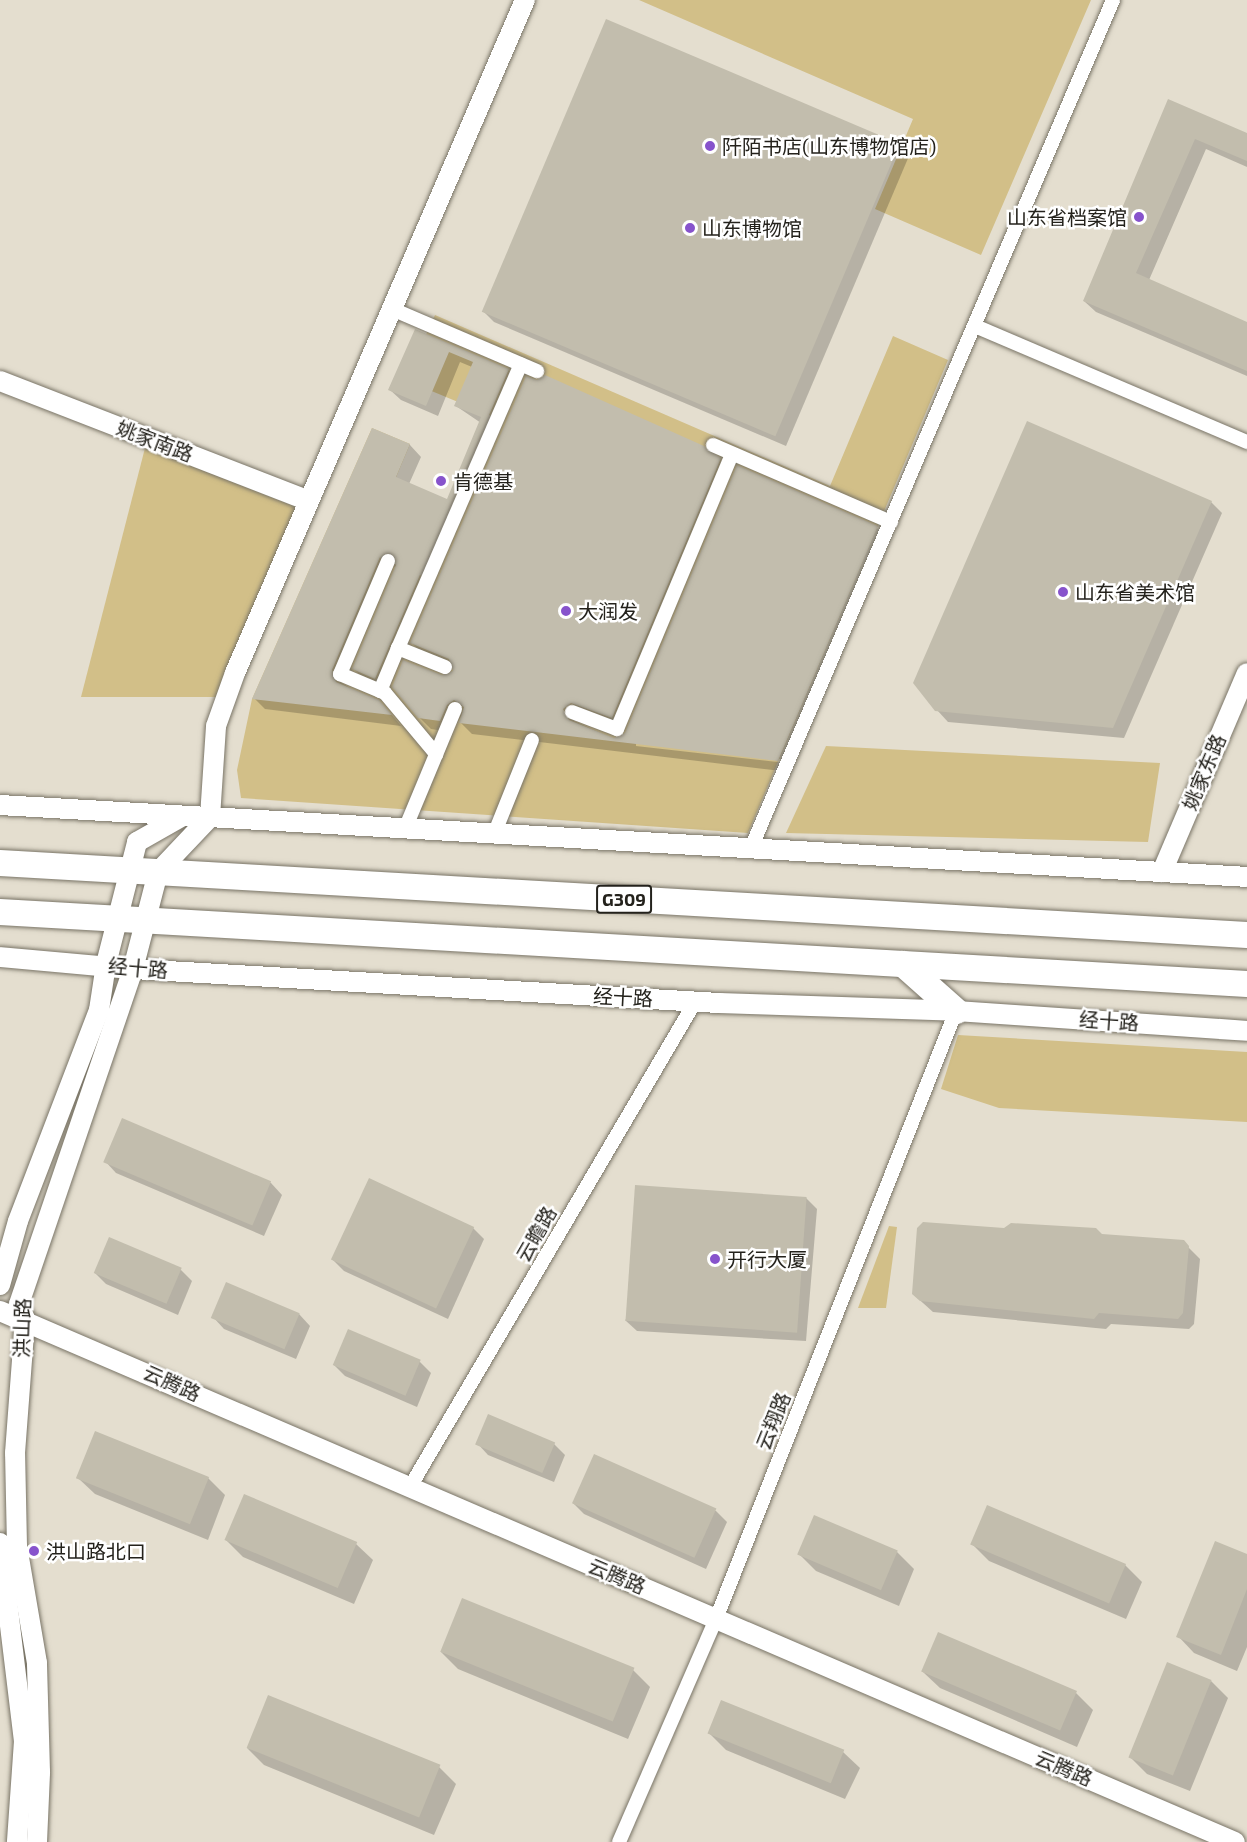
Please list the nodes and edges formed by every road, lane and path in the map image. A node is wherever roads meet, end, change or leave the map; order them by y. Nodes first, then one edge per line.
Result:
1 (525, 0) edge
2 (1113, 0) edge
3 (392, 309) junction
4 (975, 326) junction
5 (521, 364) dead end
6 (537, 370) dead end
7 (0, 381) edge
8 (1247, 442) edge
9 (713, 445) dead end
10 (732, 454) junction
11 (309, 501) junction
12 (891, 522) junction
13 (388, 561) dead end
14 (398, 648) junction
15 (445, 667) dead end
16 (1247, 673) edge
17 (380, 691) junction
18 (454, 709) dead end
19 (573, 712) dead end
20 (532, 740) dead end
21 (436, 754) junction
22 (0, 805) edge
23 (183, 816) junction
24 (210, 818) junction
25 (405, 829) junction
26 (495, 832) junction
27 (751, 848) junction
28 (0, 863) edge
29 (129, 870) junction
30 (158, 872) junction
31 (1162, 872) junction
32 (1247, 877) edge
33 (0, 912) edge
34 (118, 919) junction
35 (146, 920) junction
36 (1247, 935) edge
37 (0, 957) edge
38 (106, 964) junction
39 (903, 964) junction
40 (134, 969) junction
41 (1247, 984) edge
42 (695, 1002) junction
43 (956, 1011) junction
44 (1247, 1031) edge
45 (0, 1285) edge
46 (0, 1311) edge
47 (25, 1319) junction
48 (410, 1487) junction
49 (0, 1543) edge
50 (716, 1619) junction
51 (17, 1842) edge
52 (37, 1842) edge
53 (619, 1842) edge
54 (1235, 1842) edge

1 - 3 main road
2 - 4 street
3 - 6 street
3 - 11 main road
4 - 8 street
4 - 12 street
5 - 14 street
7 - 11 main road, 姚家南路
9 - 10 street
10 - 12 street
10 - 19 street
11 - 24 main road
12 - 27 street
13 - 17 street
14 - 15 street
14 - 17 street
16 - 31 main road, 姚家东路
17 - 21 street
18 - 21 street
20 - 26 street
21 - 25 street
22 - 23 main road
23 - 24 main road
23 - 29 main road, 洪山路
24 - 25 main road
24 - 30 main road, 洪山路
25 - 26 main road
26 - 27 main road
27 - 31 main road
28 - 29 highway, G309
29 - 30 highway, G309
29 - 34 main road, 洪山路
30 - 35 main road, 洪山路
30 - 36 highway, G309
31 - 32 main road
33 - 34 highway
34 - 35 highway
34 - 38 main road, 洪山路
35 - 39 highway
35 - 40 main road, 洪山路
37 - 38 main road, 经十路
38 - 40 main road, 经十路
38 - 45 main road, 洪山路
39 - 41 highway
39 - 43 highway
40 - 42 main road, 经十路
40 - 47 main road, 洪山路
42 - 43 main road, 经十路
42 - 48 street, 云瞻路
43 - 44 main road, 经十路
43 - 50 street, 云翔路
46 - 47 main road, 云腾路
47 - 48 main road, 云腾路
47 - 52 main road, 洪山路
48 - 50 main road, 云腾路
49 - 51 main road
50 - 53 street, 云翔路
50 - 54 main road, 云腾路

